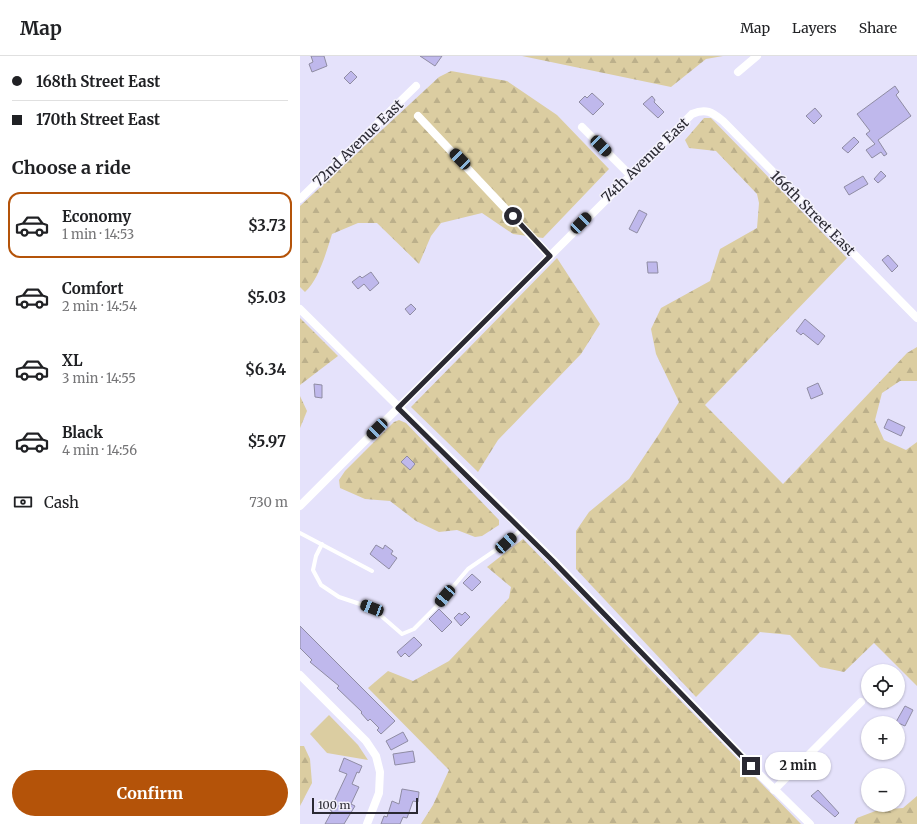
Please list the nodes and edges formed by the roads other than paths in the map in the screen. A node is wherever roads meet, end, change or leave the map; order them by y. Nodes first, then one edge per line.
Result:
1 (757, 56) edge
2 (738, 72) dead end
3 (416, 86) dead end
4 (708, 110) joint
5 (418, 116) dead end
6 (582, 127) dead end
7 (630, 175) junction
8 (300, 199) edge
9 (550, 256) junction
10 (300, 309) edge
11 (917, 318) edge
12 (398, 408) junction
13 (300, 506) edge
14 (521, 530) junction
15 (300, 533) edge
16 (322, 544) junction
17 (372, 571) dead end
18 (300, 675) edge
19 (861, 702) dead end
20 (774, 790) junction
21 (367, 824) edge
22 (810, 824) edge

1 - 2 street
3 - 8 street, 72nd Avenue East
4 - 7 street, 74th Avenue East
4 - 11 street, 166th Street East
5 - 9 street
6 - 7 street
7 - 9 street, 74th Avenue East
9 - 12 street, 74th Avenue East
10 - 12 street
12 - 13 street, 74th Avenue East
12 - 14 street
14 - 16 lane
14 - 20 street
15 - 16 lane
16 - 17 lane
18 - 21 street
19 - 20 street
20 - 22 street

